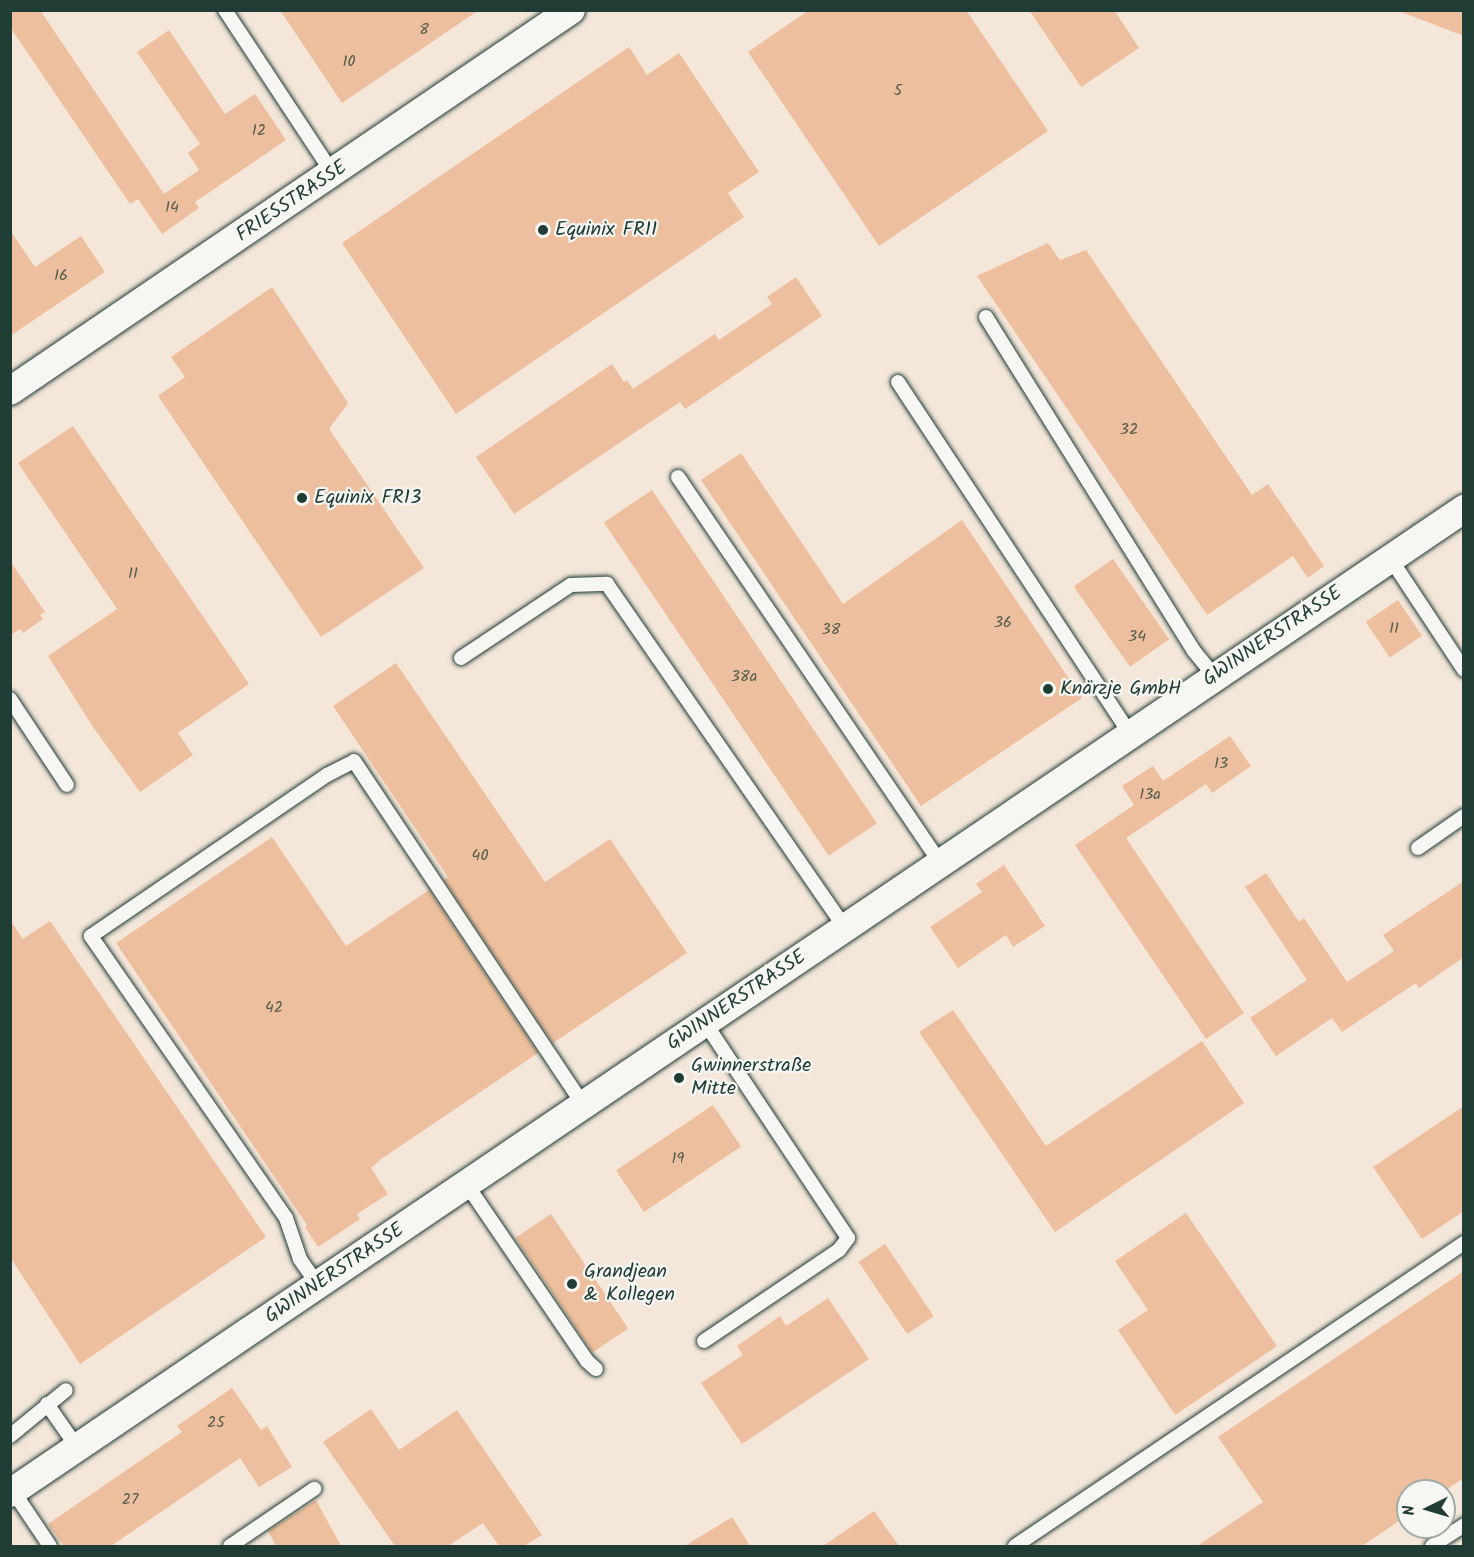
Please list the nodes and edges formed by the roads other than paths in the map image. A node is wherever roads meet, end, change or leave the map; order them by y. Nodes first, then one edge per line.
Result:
1 (225, 10) edge
2 (571, 10) edge
3 (333, 174) junction
4 (986, 317) dead end
5 (898, 382) dead end
6 (10, 391) edge
7 (678, 477) dead end
8 (1464, 509) edge
9 (1390, 558) junction
10 (461, 658) dead end
11 (1464, 670) edge
12 (1215, 677) junction
13 (10, 699) edge
14 (1131, 735) junction
15 (67, 785) dead end
16 (1464, 816) edge
17 (1418, 848) dead end
18 (940, 863) junction
19 (845, 928) junction
20 (705, 1023) junction
21 (583, 1105) junction
22 (467, 1185) junction
23 (1464, 1243) edge
24 (318, 1285) junction
25 (704, 1341) dead end
26 (596, 1369) dead end
27 (66, 1390) dead end
28 (47, 1404) junction
29 (10, 1436) edge
30 (77, 1447) junction
31 (314, 1489) dead end
32 (12, 1492) edge
33 (1464, 1525) edge
34 (50, 1546) edge
35 (230, 1546) edge
36 (1015, 1546) edge
37 (1432, 1546) edge

1 - 3 lane
2 - 3 street, FRIESSTRASSE
3 - 6 street, FRIESSTRASSE
4 - 12 lane
5 - 14 lane
7 - 18 lane
8 - 9 street, GWINNERSTRASSE
9 - 11 lane
9 - 12 street, GWINNERSTRASSE
10 - 19 lane
12 - 14 street, GWINNERSTRASSE
13 - 15 lane
14 - 18 street, GWINNERSTRASSE
16 - 17 lane
18 - 19 street, GWINNERSTRASSE
19 - 20 street, GWINNERSTRASSE
20 - 21 street, GWINNERSTRASSE
20 - 25 lane
21 - 22 street, GWINNERSTRASSE
21 - 24 lane
22 - 24 street, GWINNERSTRASSE
22 - 26 lane
23 - 36 lane
24 - 30 street, GWINNERSTRASSE
27 - 28 lane
28 - 29 lane
28 - 30 lane
30 - 32 street, GWINNERSTRASSE
31 - 35 lane
32 - 34 lane
33 - 37 lane

